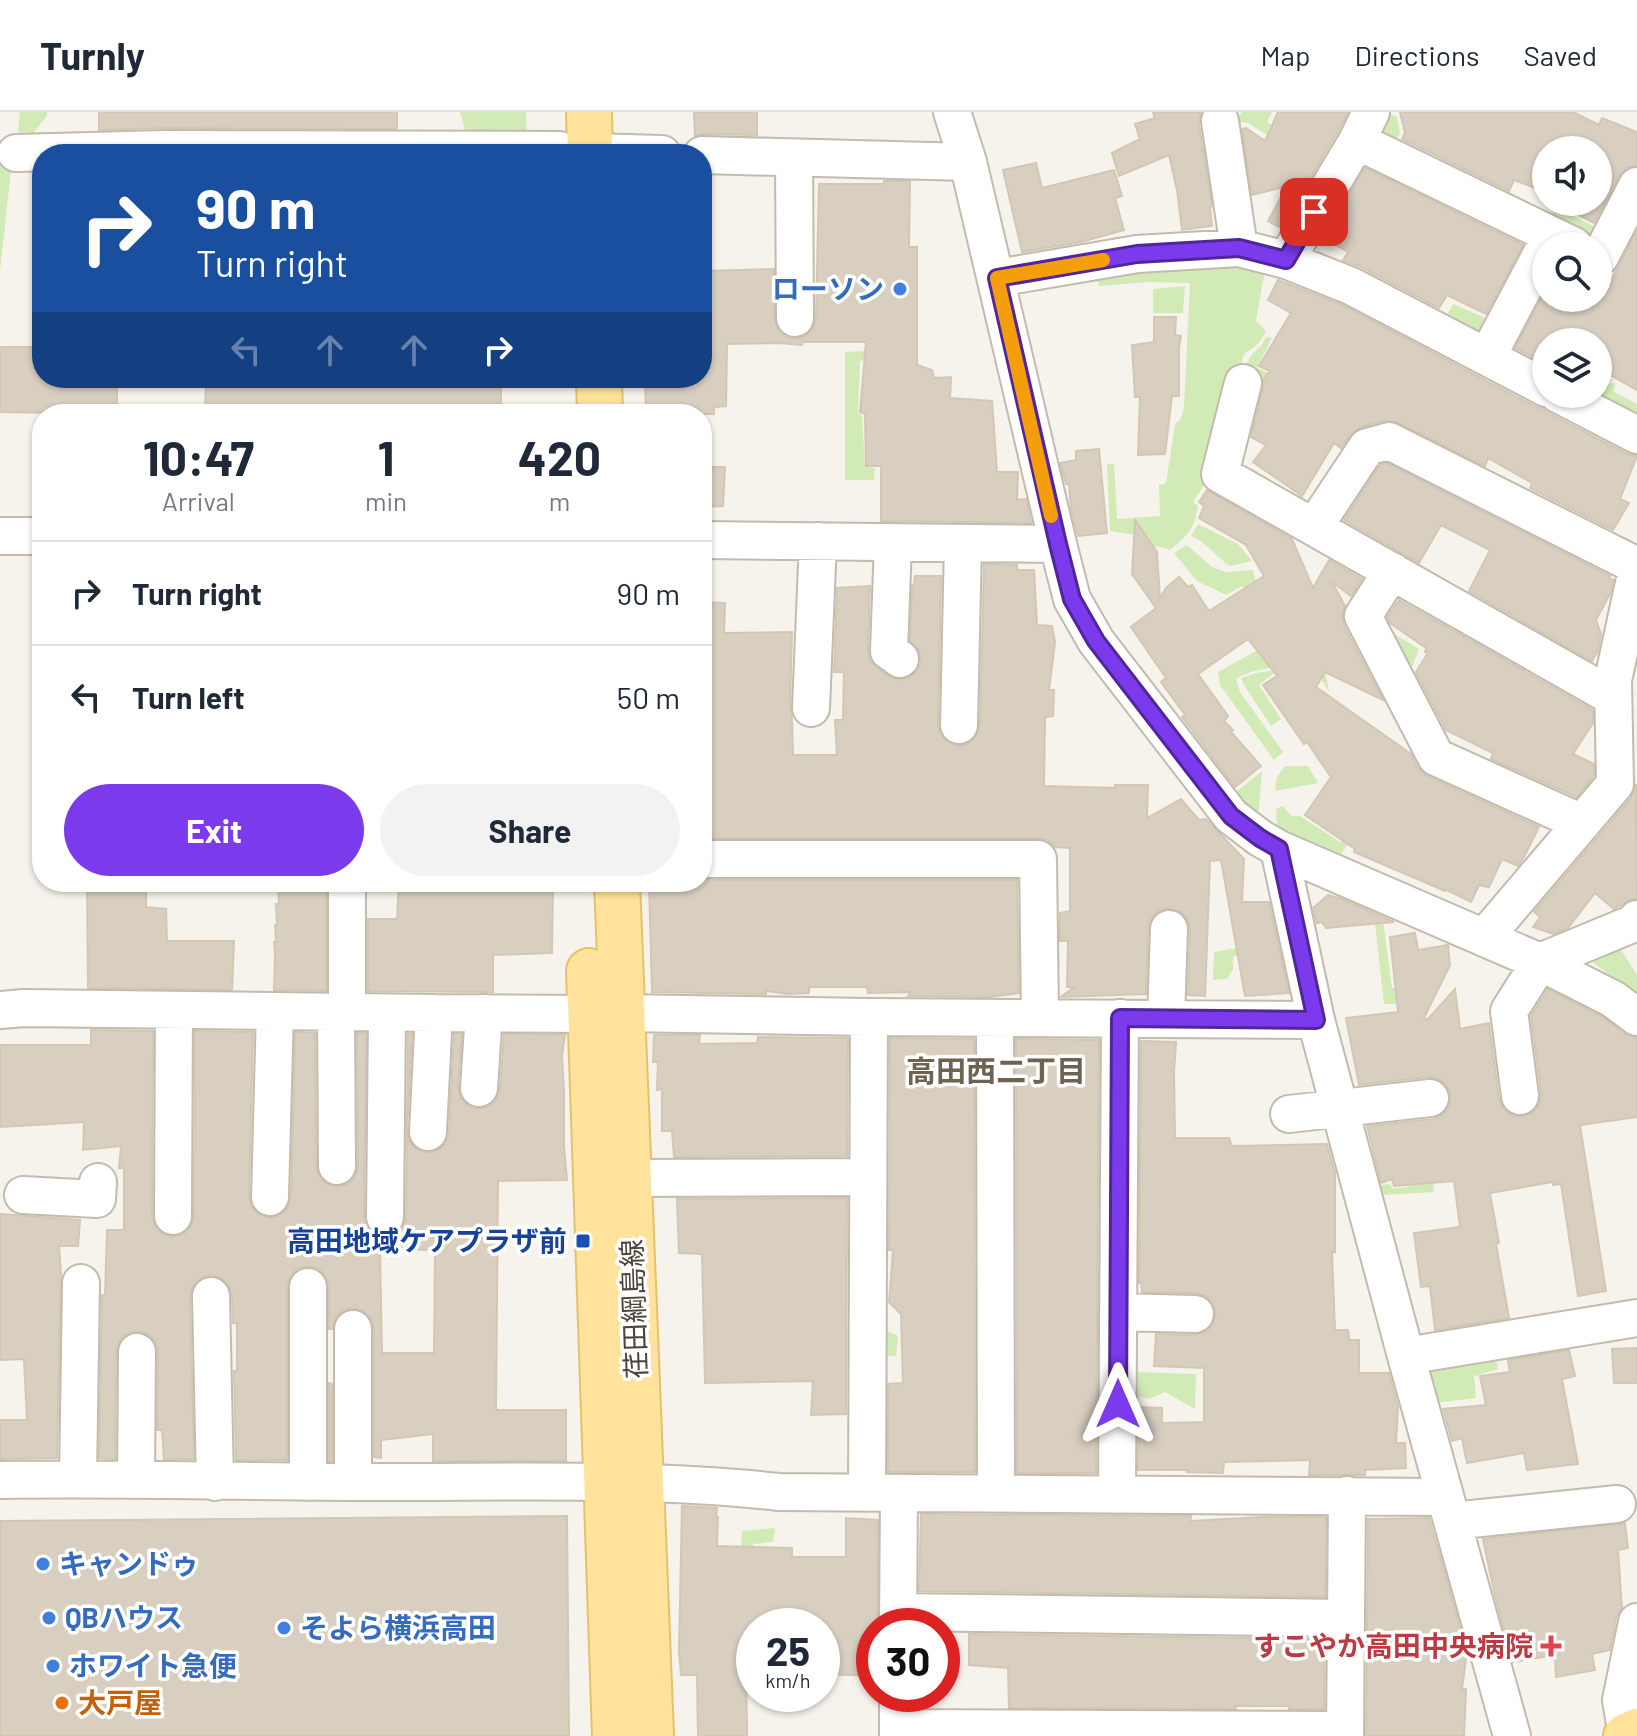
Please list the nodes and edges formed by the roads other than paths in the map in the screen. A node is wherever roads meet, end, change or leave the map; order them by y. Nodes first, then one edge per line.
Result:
1 (952, 112) edge
2 (1220, 121) dead end
3 (1364, 126) edge
4 (575, 139) edge
5 (370, 144) edge
6 (604, 144) edge
7 (16, 153) dead end
8 (32, 153) edge
9 (712, 155) edge
10 (794, 158) junction
11 (968, 162) junction
12 (1637, 186) edge
13 (1547, 232) edge
14 (1612, 234) edge
15 (1239, 248) junction
16 (1286, 260) junction
17 (997, 278) junction
18 (1532, 287) edge
19 (795, 318) dead end
20 (1487, 357) junction
21 (1532, 381) edge
22 (1243, 383) dead end
23 (1585, 408) edge
24 (1637, 435) edge
25 (1314, 527) junction
26 (0, 536) edge
27 (32, 536) edge
28 (712, 540) edge
29 (818, 541) junction
30 (893, 542) junction
31 (963, 543) junction
32 (1058, 544) junction
33 (1637, 568) edge
34 (1392, 571) junction
35 (900, 659) dead end
36 (1613, 697) junction
37 (811, 708) dead end
38 (959, 725) dead end
39 (1582, 823) junction
40 (1279, 849) junction
41 (712, 859) edge
42 (347, 892) edge
43 (588, 892) edge
44 (616, 892) edge
45 (1637, 919) edge
46 (1169, 929) dead end
47 (1484, 938) junction
48 (1540, 962) junction
49 (0, 1010) edge
50 (174, 1010) junction
51 (275, 1011) junction
52 (342, 1012) junction
53 (387, 1013) junction
54 (434, 1013) junction
55 (484, 1013) junction
56 (606, 1014) junction
57 (869, 1017) junction
58 (1637, 1017) edge
59 (995, 1018) junction
60 (1040, 1018) junction
61 (1120, 1018) junction
62 (1166, 1019) junction
63 (1316, 1020) junction
64 (479, 1088) dead end
65 (1520, 1096) dead end
66 (1430, 1098) dead end
67 (1340, 1108) junction
68 (1289, 1114) dead end
69 (428, 1132) dead end
70 (337, 1166) dead end
71 (868, 1177) junction
72 (628, 1178) junction
73 (98, 1182) dead end
74 (23, 1195) dead end
75 (270, 1197) dead end
76 (173, 1216) dead end
77 (385, 1217) dead end
78 (81, 1283) dead end
79 (308, 1287) dead end
80 (211, 1296) dead end
81 (1118, 1312) junction
82 (1195, 1314) dead end
83 (1637, 1318) edge
84 (353, 1329) dead end
85 (137, 1352) dead end
86 (1406, 1356) junction
87 (78, 1479) junction
88 (0, 1480) edge
89 (136, 1480) junction
90 (215, 1482) junction
91 (308, 1482) junction
92 (353, 1482) junction
93 (624, 1483) junction
94 (883, 1493) junction
95 (996, 1493) junction
96 (1117, 1495) junction
97 (1347, 1495) junction
98 (1617, 1504) dead end
99 (1449, 1509) junction
100 (897, 1608) edge
101 (1345, 1618) junction
102 (960, 1619) edge
103 (1637, 1622) edge
104 (898, 1719) edge
105 (1637, 1731) edge
106 (1345, 1733) edge
107 (615, 1736) edge
108 (651, 1736) edge
109 (1512, 1736) edge
110 (1626, 1736) edge

1 - 11 street
2 - 15 street
3 - 13 street
3 - 16 street
4 - 5 street
4 - 6 street
7 - 8 street
9 - 10 street
10 - 11 street
10 - 19 street
11 - 17 street
12 - 14 street
15 - 16 street
15 - 17 street
16 - 20 street
17 - 32 street
18 - 20 street
20 - 21 street
22 - 25 street
23 - 24 street
25 - 33 street
25 - 34 street
26 - 27 street
28 - 29 street
29 - 30 street
29 - 37 street
30 - 31 street
30 - 35 street
31 - 32 street
31 - 38 street
32 - 40 street
33 - 36 street
34 - 36 street
34 - 39 street
36 - 39 street
39 - 47 street
40 - 47 street
40 - 63 street
41 - 60 street
42 - 52 street
43 - 56 main road, 荏田綱島線
44 - 56 main road, 荏田綱島線
45 - 48 street
46 - 62 street
47 - 48 street
48 - 58 street
48 - 65 street
49 - 50 street
50 - 51 street
50 - 76 street
51 - 52 street
51 - 75 street
52 - 53 street
52 - 70 street
53 - 54 street
53 - 77 street
54 - 55 street
54 - 69 street
55 - 56 street
55 - 64 street
56 - 57 street
56 - 72 main road, 荏田綱島線
56 - 93 main road, 荏田綱島線
57 - 59 street
57 - 71 street
59 - 60 street
59 - 95 street
60 - 61 street
61 - 62 street
61 - 81 street
62 - 63 street
63 - 67 street
66 - 67 street
67 - 68 street
67 - 86 street
71 - 72 street
71 - 94 street
72 - 93 main road, 荏田綱島線
73 - 74 street
78 - 87 street
79 - 91 street
80 - 90 street
81 - 82 street
81 - 96 street
83 - 86 street
84 - 92 street
85 - 89 street
86 - 99 street
87 - 88 street
87 - 89 street
89 - 90 street
90 - 91 street
91 - 92 street
92 - 93 street
93 - 94 street
93 - 107 main road, 荏田綱島線
93 - 108 main road, 荏田綱島線
94 - 95 street
94 - 100 street
95 - 96 street
96 - 97 street
97 - 99 street
97 - 101 street
98 - 99 street
99 - 109 street
101 - 102 street
101 - 106 street
103 - 110 street
104 - 106 street
105 - 110 main road

